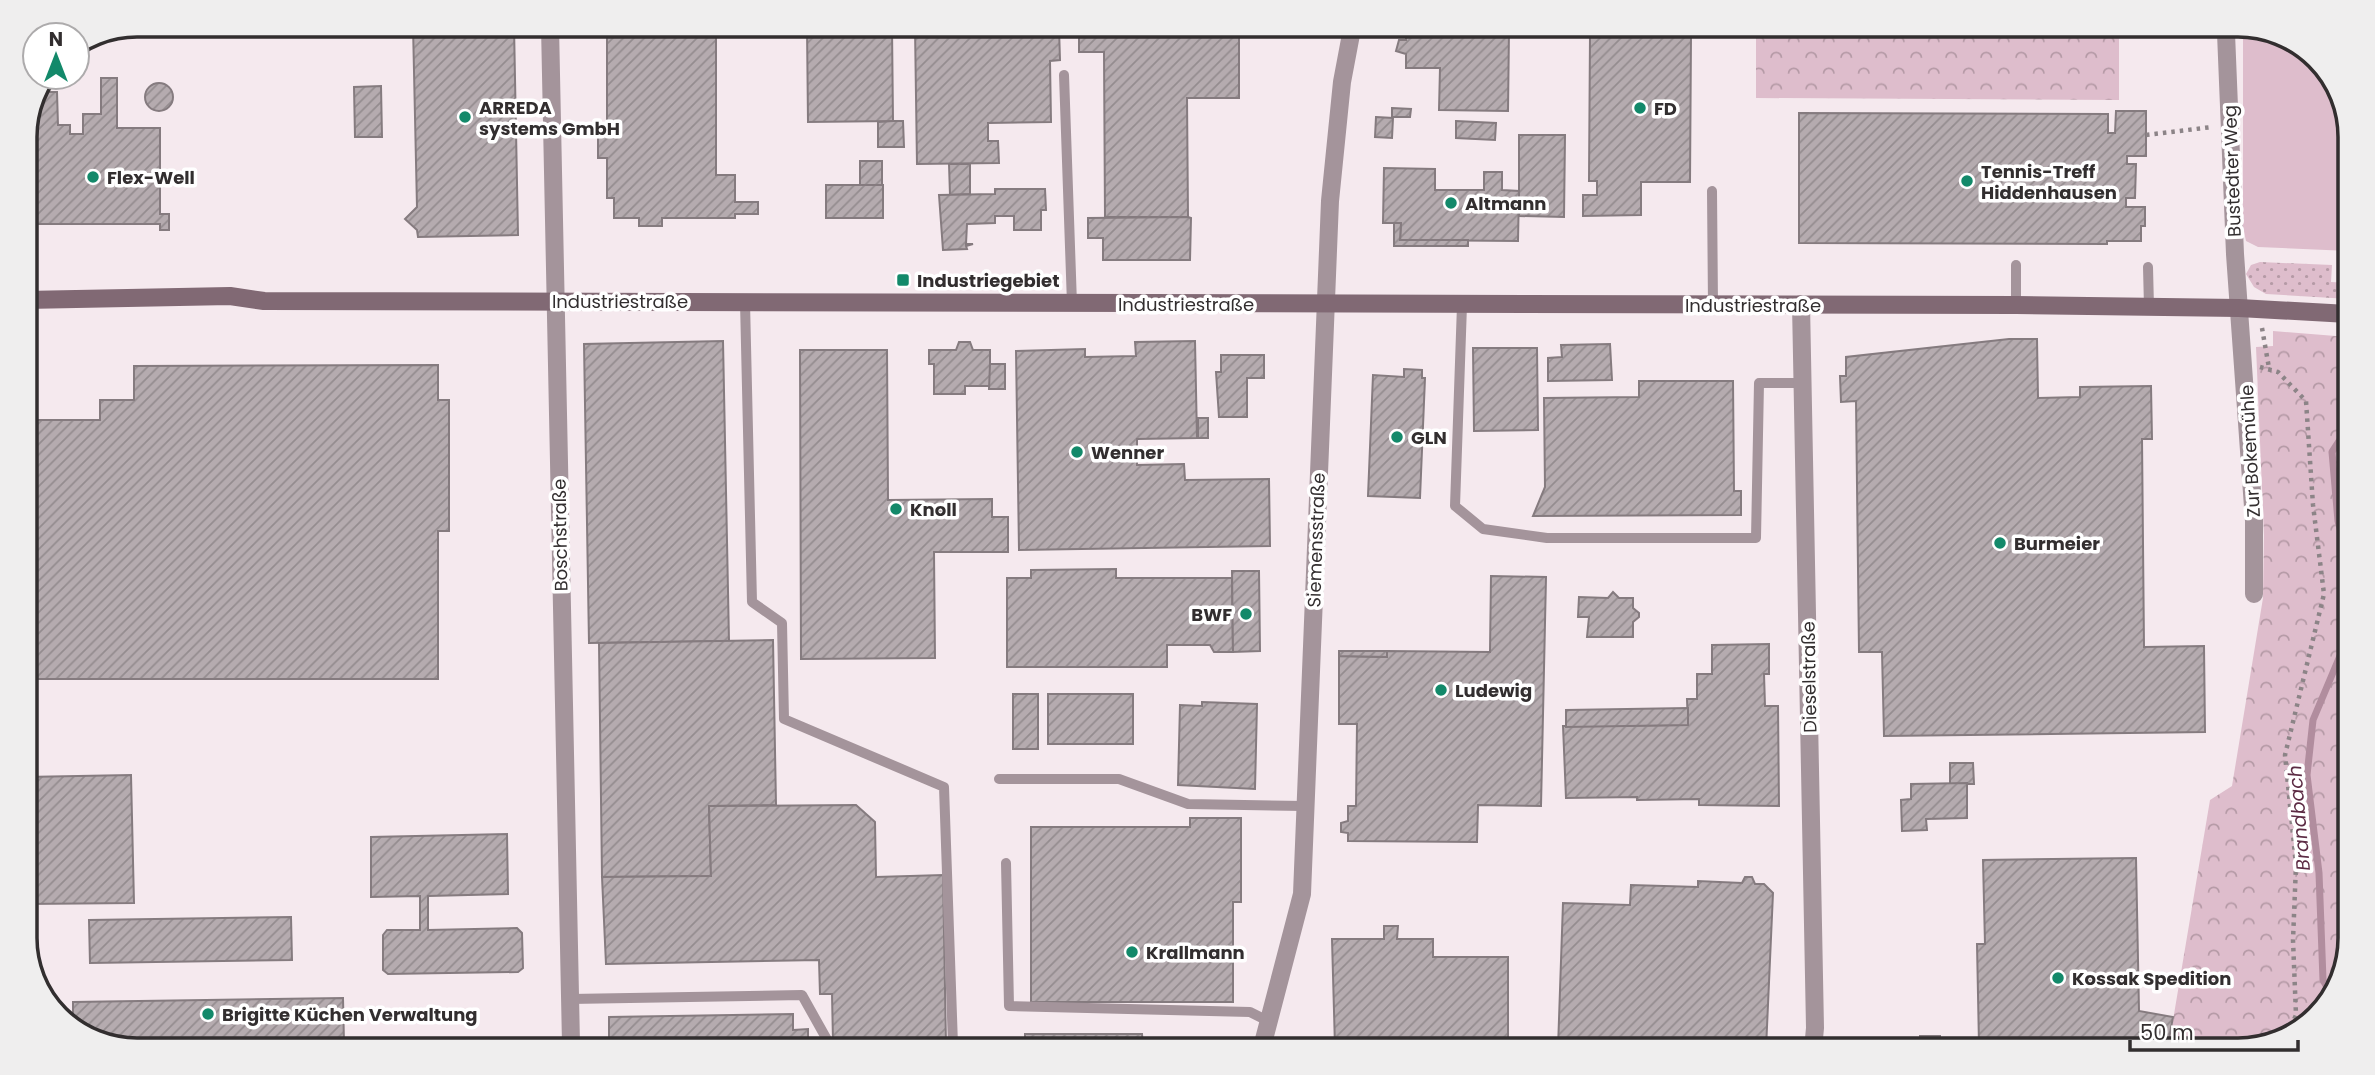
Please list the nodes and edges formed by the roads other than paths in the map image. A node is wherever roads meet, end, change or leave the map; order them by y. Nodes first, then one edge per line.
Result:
1 (550, 37) edge
2 (1350, 37) edge
3 (2226, 37) edge
4 (1063, 75) dead end
5 (1712, 191) dead end
6 (2016, 265) dead end
7 (2148, 267) dead end
8 (37, 300) edge
9 (556, 301) junction
10 (745, 302) junction
11 (1072, 303) junction
12 (1801, 304) junction
13 (1326, 305) junction
14 (1462, 305) junction
15 (1713, 305) junction
16 (2016, 305) junction
17 (2149, 307) junction
18 (2239, 308) junction
19 (2338, 314) edge
20 (1803, 383) junction
21 (2254, 594) dead end
22 (999, 779) dead end
23 (1304, 806) junction
24 (1006, 863) dead end
25 (569, 999) junction
26 (1268, 1021) junction
27 (570, 1038) edge
28 (826, 1038) edge
29 (953, 1038) edge
30 (1264, 1038) edge
31 (1813, 1038) edge

1 - 9 street, Boschstraße
2 - 13 street, Siemensstraße
3 - 18 street, Bustedter Weg
4 - 11 lane
5 - 15 lane
6 - 16 lane
7 - 17 lane
8 - 9 street, Industriestraße
9 - 10 street, Industriestraße
9 - 25 street, Boschstraße
10 - 11 street, Industriestraße
10 - 29 lane
11 - 13 street, Industriestraße
12 - 15 street, Industriestraße
12 - 16 street, Industriestraße
12 - 20 street, Dieselstraße
13 - 14 street, Industriestraße
13 - 23 street, Siemensstraße
14 - 15 street, Industriestraße
14 - 20 lane
16 - 17 street, Industriestraße
17 - 18 street, Industriestraße
18 - 19 street, Industriestraße
18 - 21 street, Zur Bokemühle
20 - 31 street, Dieselstraße
22 - 23 lane
23 - 26 street, Siemensstraße
24 - 26 lane
25 - 27 street, Boschstraße
25 - 28 lane
26 - 30 street, Siemensstraße

